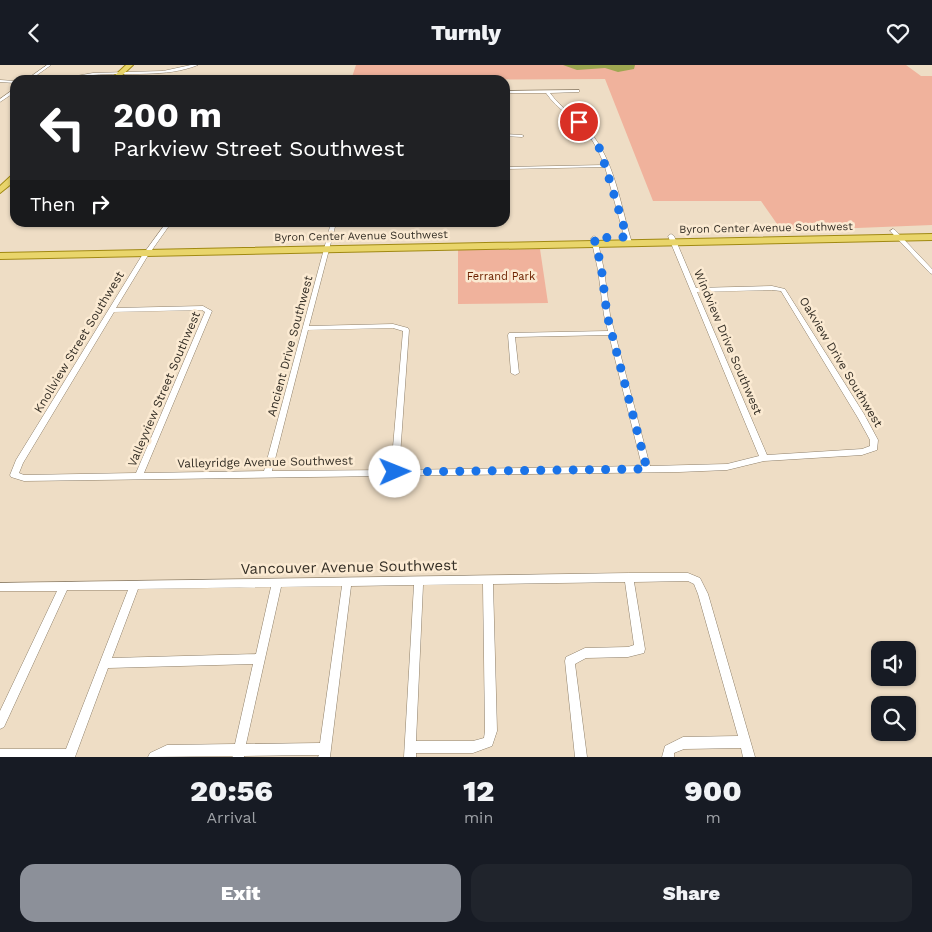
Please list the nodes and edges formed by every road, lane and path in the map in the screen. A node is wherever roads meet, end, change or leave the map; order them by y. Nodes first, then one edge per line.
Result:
1 (49, 65) edge
2 (138, 65) edge
3 (196, 65) edge
4 (153, 73) joint
5 (129, 74) joint
6 (35, 75) edge
7 (88, 75) edge
8 (102, 75) edge
9 (578, 91) dead end
10 (510, 92) edge
11 (548, 92) junction
12 (510, 135) edge
13 (522, 136) dead end
14 (606, 166) junction
15 (510, 168) edge
16 (10, 172) edge
17 (0, 181) edge
18 (10, 181) edge
19 (0, 190) edge
20 (165, 227) edge
21 (332, 227) edge
22 (932, 230) edge
23 (896, 234) junction
24 (932, 237) edge
25 (672, 239) junction
26 (628, 240) junction
27 (594, 241) junction
28 (326, 246) junction
29 (0, 249) edge
30 (149, 250) junction
31 (0, 256) edge
32 (932, 272) edge
33 (694, 290) junction
34 (112, 310) junction
35 (307, 328) junction
36 (612, 333) junction
37 (515, 373) dead end
38 (874, 448) joint
39 (764, 458) junction
40 (647, 469) junction
41 (395, 472) junction
42 (267, 474) junction
43 (14, 475) joint
44 (139, 476) junction
45 (628, 577) junction
46 (419, 580) junction
47 (488, 580) junction
48 (277, 582) junction
49 (347, 583) junction
50 (135, 585) junction
51 (64, 586) junction
52 (0, 587) edge
53 (260, 659) junction
54 (106, 663) junction
55 (0, 723) edge
56 (744, 742) junction
57 (410, 752) edge
58 (325, 753) edge
59 (668, 753) edge
60 (239, 754) edge
61 (0, 755) edge
62 (69, 756) edge
63 (154, 757) edge
64 (580, 757) edge
65 (749, 757) edge

1 - 6 street
2 - 5 main road
3 - 4 street
4 - 5 street
7 - 8 street
9 - 11 street
10 - 11 street
11 - 14 street
12 - 13 street
14 - 15 street
14 - 26 street
16 - 17 main road
18 - 19 main road
20 - 30 street, Knollview Street Southwest
21 - 28 street, Ancient Drive Southwest
22 - 23 main road, Byron Center Avenue Southwest
23 - 24 main road, Byron Center Avenue Southwest
23 - 25 main road, Byron Center Avenue Southwest
23 - 32 street
25 - 26 main road, Byron Center Avenue Southwest
25 - 33 street, Windview Drive Southwest
26 - 27 main road, Byron Center Avenue Southwest
27 - 28 main road, Byron Center Avenue Southwest
27 - 36 street
28 - 30 main road, Byron Center Avenue Southwest
28 - 35 street, Ancient Drive Southwest
29 - 30 main road, Byron Center Avenue Southwest
30 - 31 main road, Byron Center Avenue Southwest
30 - 34 street, Knollview Street Southwest
33 - 38 street, Oakview Drive Southwest
33 - 39 street, Windview Drive Southwest
34 - 43 street, Knollview Street Southwest
34 - 44 street, Valleyview Street Southwest
35 - 41 street
35 - 42 street, Ancient Drive Southwest
36 - 37 street
36 - 40 street
38 - 39 street, Valleyridge Avenue Southwest
39 - 40 street, Valleyridge Avenue Southwest
40 - 41 street, Valleyridge Avenue Southwest
41 - 42 street, Valleyridge Avenue Southwest
42 - 44 street, Valleyridge Avenue Southwest
43 - 44 street, Valleyridge Avenue Southwest
45 - 47 street, Vancouver Avenue Southwest
45 - 56 street, Vancouver Avenue Southwest
45 - 64 street
46 - 47 street, Vancouver Avenue Southwest
46 - 49 street, Vancouver Avenue Southwest
46 - 57 street
47 - 57 street
48 - 49 street, Vancouver Avenue Southwest
48 - 50 street, Vancouver Avenue Southwest
48 - 53 street
49 - 58 street
50 - 51 street, Vancouver Avenue Southwest
50 - 54 street
51 - 52 street, Vancouver Avenue Southwest
51 - 55 street
53 - 54 street
53 - 60 street
54 - 62 street
56 - 59 street
56 - 65 street
58 - 60 street
60 - 63 street
61 - 62 street

